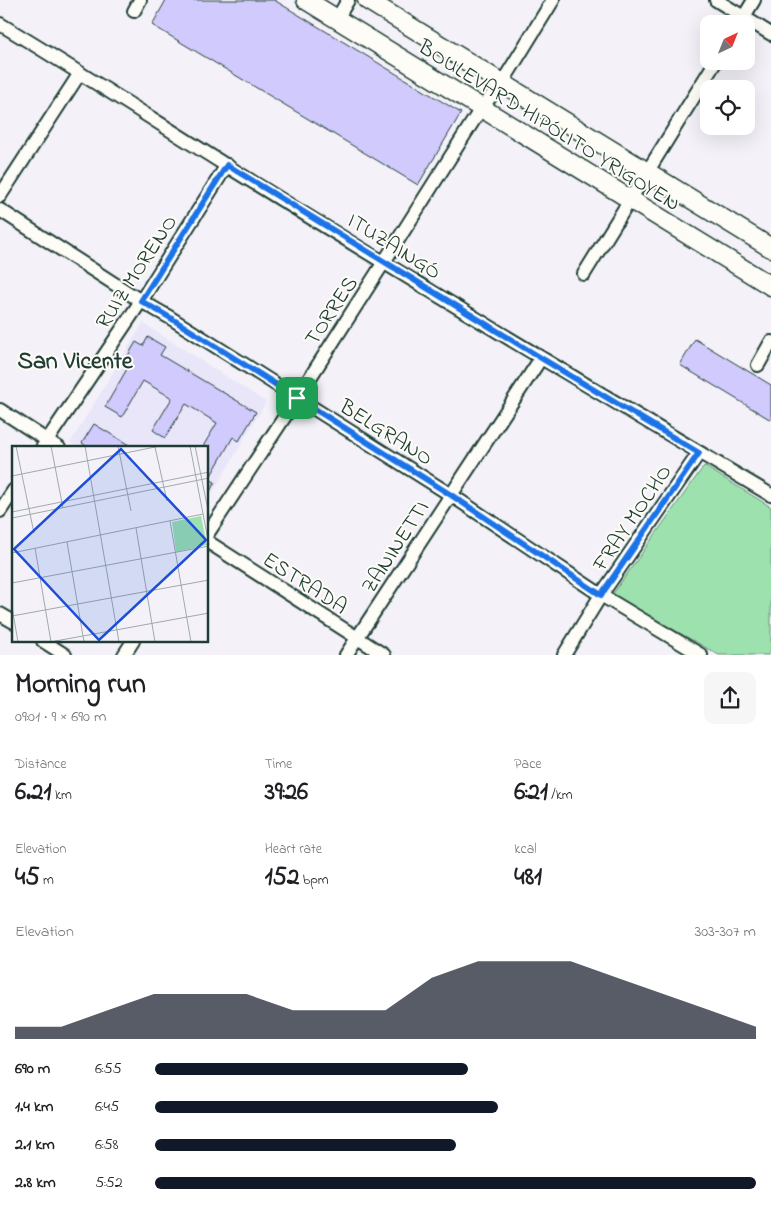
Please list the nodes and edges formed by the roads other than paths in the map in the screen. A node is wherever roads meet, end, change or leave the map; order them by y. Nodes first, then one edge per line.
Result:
1 (306, 0) edge
2 (348, 0) edge
3 (367, 0) edge
4 (553, 0) edge
5 (716, 0) edge
6 (754, 0) edge
7 (736, 15) edge
8 (745, 15) edge
9 (337, 19) junction
10 (0, 24) edge
11 (755, 26) edge
12 (771, 34) edge
13 (710, 70) edge
14 (80, 72) junction
15 (502, 83) junction
16 (482, 107) junction
17 (227, 165) junction
18 (647, 172) junction
19 (0, 196) edge
20 (630, 200) junction
21 (0, 210) edge
22 (771, 248) edge
23 (384, 262) junction
24 (584, 274) dead end
25 (771, 286) edge
26 (141, 301) junction
27 (771, 342) edge
28 (541, 358) junction
29 (758, 365) dead end
30 (297, 398) junction
31 (0, 410) edge
32 (44, 444) edge
33 (699, 453) junction
34 (12, 493) edge
35 (451, 495) junction
36 (771, 495) edge
37 (0, 511) edge
38 (209, 530) edge
39 (209, 543) edge
40 (601, 595) junction
41 (0, 614) edge
42 (12, 621) edge
43 (358, 638) junction
44 (44, 642) edge
45 (132, 642) edge
46 (64, 655) edge
47 (124, 655) edge
48 (346, 655) edge
49 (384, 655) edge
50 (564, 655) edge
51 (701, 655) edge

1 - 9 main road, BOULEVARD HIPÓLITO YRIGOYEN
2 - 9 street
3 - 15 main road, BOULEVARD HIPÓLITO YRIGOYEN
4 - 15 street, TORRES
5 - 7 street
6 - 8 street
9 - 16 main road, BOULEVARD HIPÓLITO YRIGOYEN
10 - 14 street, ITUZAINGÓ
11 - 12 street
13 - 18 street
14 - 17 street, ITUZAINGÓ
14 - 19 street
15 - 16 street, TORRES
15 - 18 main road, BOULEVARD HIPÓLITO YRIGOYEN
16 - 20 main road, BOULEVARD HIPÓLITO YRIGOYEN
16 - 23 street, TORRES
17 - 23 street, ITUZAINGÓ
17 - 26 street, RUIZ MORENO
18 - 20 street
18 - 22 main road, BOULEVARD HIPÓLITO YRIGOYEN
20 - 24 street
20 - 25 main road, BOULEVARD HIPÓLITO YRIGOYEN
21 - 26 street, BELGRANO
23 - 28 street, ITUZAINGÓ
23 - 30 street, TORRES
26 - 30 street, BELGRANO
26 - 32 street, RUIZ MORENO
27 - 29 street
28 - 33 street, ITUZAINGÓ
28 - 35 street, ZANINETTI
30 - 35 street, BELGRANO
30 - 38 street, TORRES
31 - 32 street
33 - 36 street, ITUZAINGÓ
33 - 40 street, FRAY MOCHO
34 - 37 street
35 - 40 street, BELGRANO
35 - 43 street, ZANINETTI
39 - 43 street, ESTRADA
40 - 50 street, FRAY MOCHO
40 - 51 street, BELGRANO
41 - 42 street
43 - 48 street, ZANINETTI
43 - 49 street, ESTRADA
44 - 46 street
45 - 47 street

